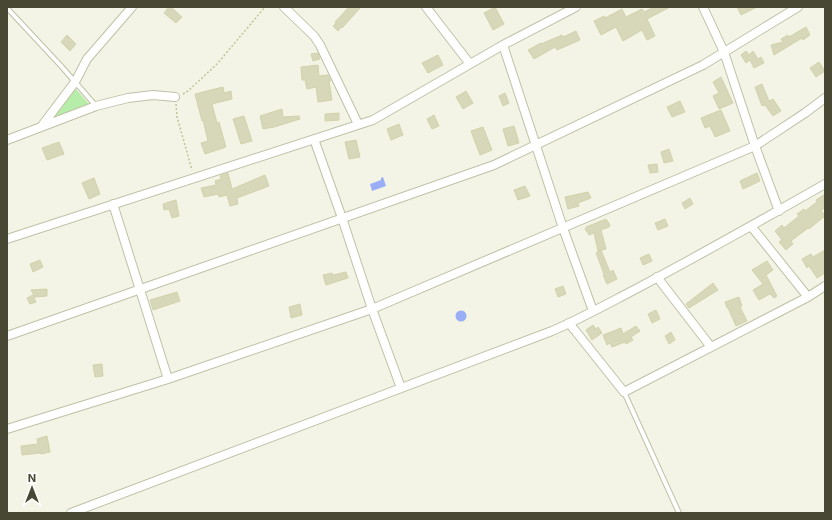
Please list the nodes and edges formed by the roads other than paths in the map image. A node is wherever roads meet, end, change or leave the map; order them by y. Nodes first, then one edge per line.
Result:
1 (132, 7) edge
2 (284, 7) edge
3 (426, 7) edge
4 (576, 7) edge
5 (703, 7) edge
6 (798, 7) edge
7 (7, 8) edge
8 (503, 45) junction
9 (724, 52) junction
10 (470, 64) junction
11 (75, 82) junction
12 (175, 97) road end
13 (825, 98) edge
14 (96, 106) junction
15 (358, 124) junction
16 (41, 127) junction
17 (314, 139) junction
18 (7, 140) edge
19 (536, 145) junction
20 (755, 146) junction
21 (825, 184) edge
22 (113, 204) junction
23 (779, 211) junction
24 (342, 218) junction
25 (751, 226) junction
26 (563, 228) junction
27 (7, 239) edge
28 (657, 277) junction
29 (825, 286) edge
30 (140, 289) junction
31 (808, 296) junction
32 (372, 309) junction
33 (593, 311) junction
34 (569, 323) junction
35 (7, 336) edge
36 (711, 347) junction
37 (168, 378) junction
38 (401, 388) junction
39 (624, 392) junction
40 (7, 429) edge
41 (71, 513) edge
42 (679, 513) edge

1 - 11 street
2 - 15 street
3 - 10 street
4 - 8 street
5 - 9 street
6 - 9 street
7 - 11 lane
8 - 10 street
8 - 19 street
9 - 19 street
9 - 20 street
10 - 15 street
11 - 14 lane
11 - 16 street
12 - 14 street
13 - 20 street
14 - 16 street
15 - 17 street
16 - 18 street
17 - 22 street
17 - 24 street
19 - 24 street
19 - 26 street
20 - 23 street
20 - 26 street
21 - 23 street
22 - 27 street
22 - 30 street
23 - 25 street
24 - 30 street
24 - 32 street
25 - 28 street
25 - 31 street
26 - 32 street
26 - 33 street
28 - 33 street
28 - 36 street
29 - 31 street
30 - 35 street
30 - 37 street
31 - 36 street
32 - 37 street
32 - 38 street
33 - 34 street
34 - 38 street
34 - 39 street
36 - 39 street
37 - 40 street
38 - 41 street
39 - 42 lane

